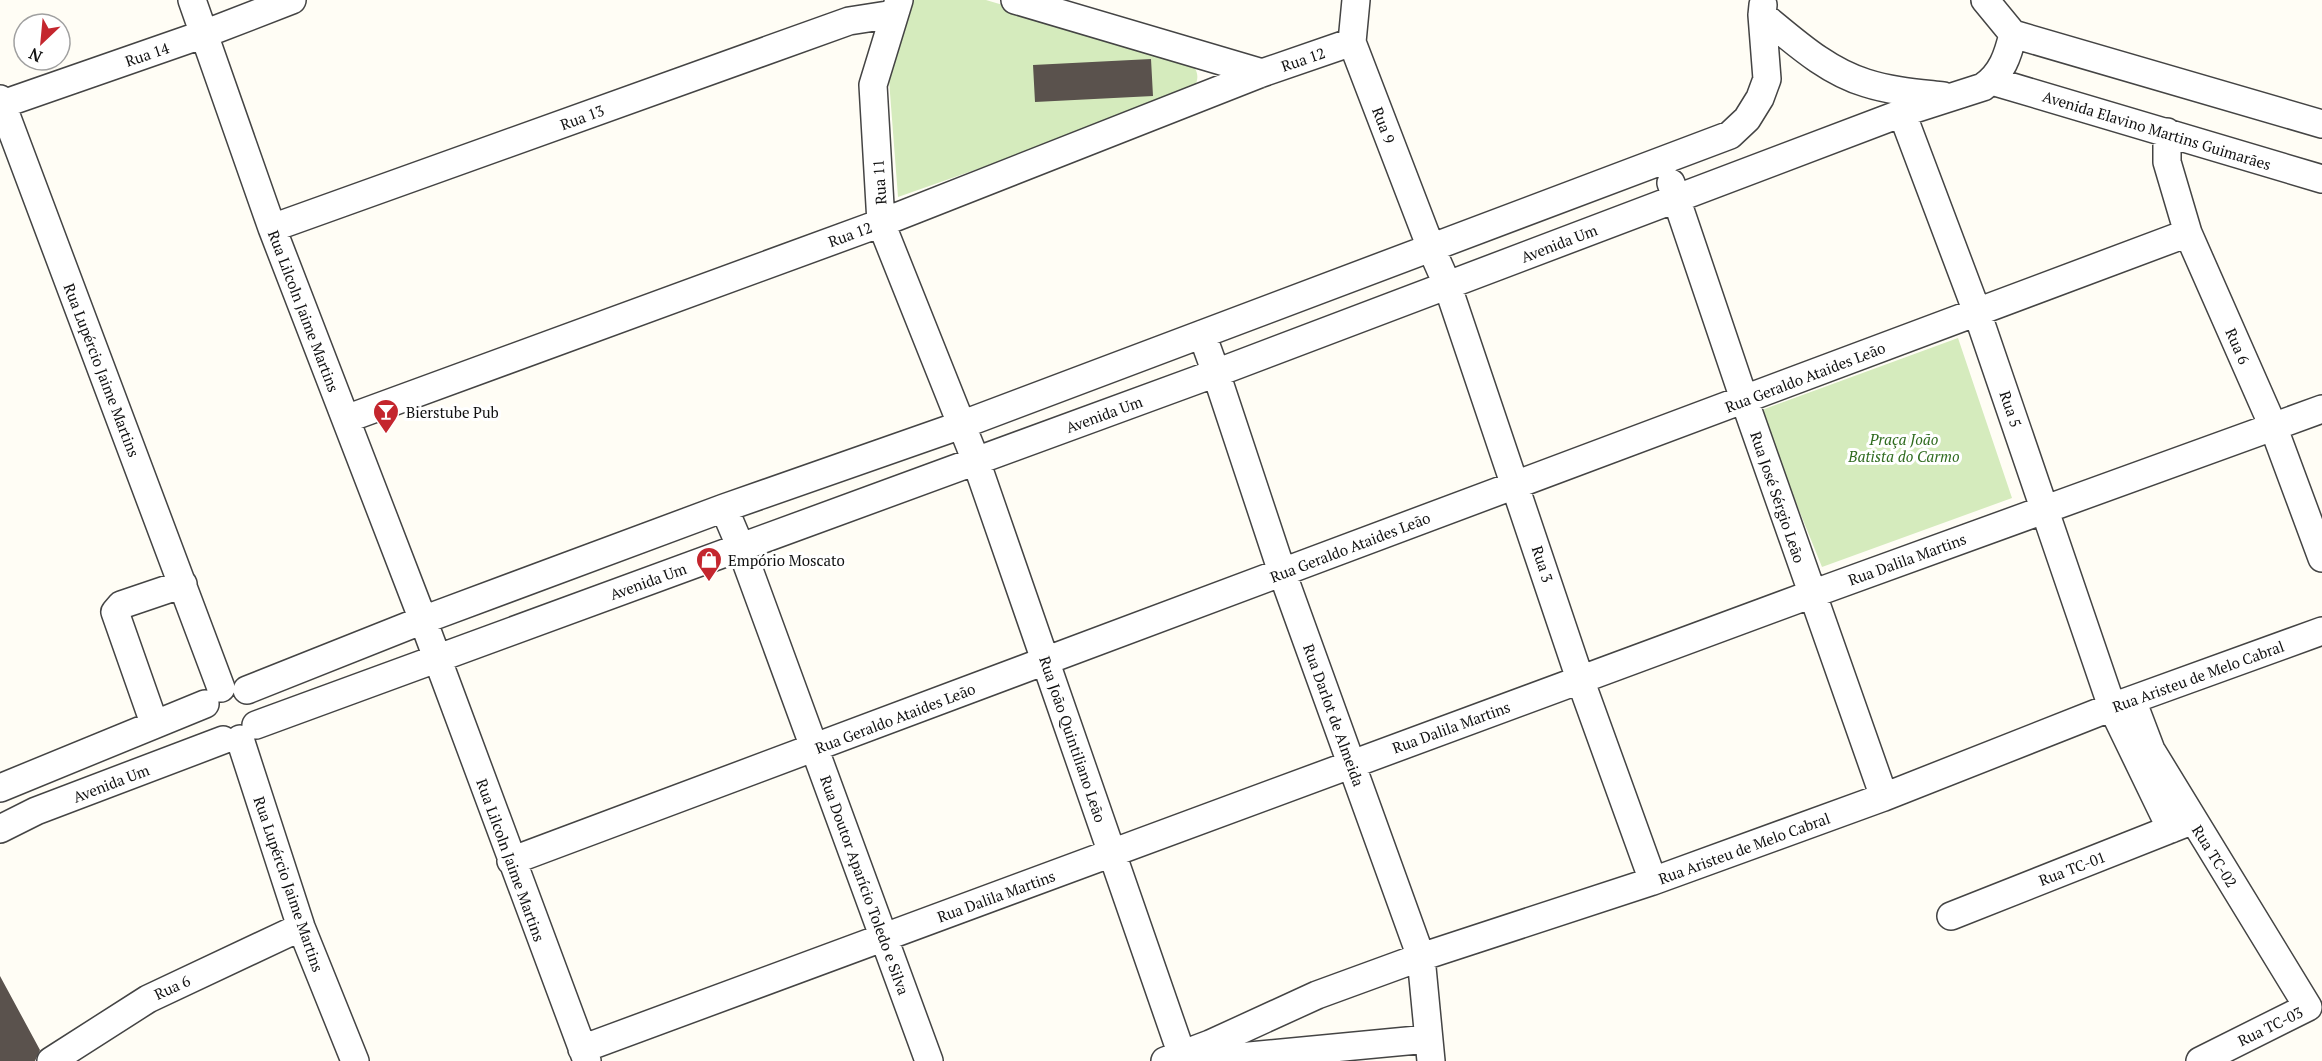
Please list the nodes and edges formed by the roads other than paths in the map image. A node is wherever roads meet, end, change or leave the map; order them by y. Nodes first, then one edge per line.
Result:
1 (192, 0) edge
2 (292, 0) edge
3 (866, 0) edge
4 (1015, 0) edge
5 (1356, 0) edge
6 (1985, 0) edge
7 (2010, 0) edge
8 (896, 7) edge
9 (1763, 7) edge
10 (849, 21) junction
11 (2011, 31) junction
12 (204, 34) junction
13 (1352, 42) junction
14 (1262, 73) junction
15 (1992, 81) junction
16 (1951, 97) junction
17 (1, 102) edge
18 (1902, 113) junction
19 (2322, 124) edge
20 (2168, 132) junction
21 (1664, 162) junction
22 (2322, 179) edge
23 (1676, 198) junction
24 (881, 223) junction
25 (272, 228) junction
26 (2188, 233) junction
27 (1431, 248) junction
28 (1448, 284) junction
29 (1977, 312) junction
30 (1202, 334) junction
31 (1216, 373) junction
32 (1744, 399) junction
33 (2322, 409) edge
34 (345, 419) junction
35 (961, 425) junction
36 (2273, 426) junction
37 (976, 461) junction
38 (1516, 485) junction
39 (724, 508) junction
40 (2046, 509) junction
41 (741, 548) junction
42 (2322, 558) edge
43 (1282, 572) junction
44 (183, 584) junction
45 (1812, 594) junction
46 (423, 620) junction
47 (2322, 631) edge
48 (437, 658) junction
49 (1046, 661) junction
50 (1580, 680) junction
51 (224, 694) junction
52 (2122, 703) junction
53 (154, 723) junction
54 (240, 735) junction
55 (814, 748) junction
56 (1352, 764) junction
57 (0, 788) edge
58 (1884, 797) junction
59 (2182, 825) junction
60 (0, 830) edge
61 (1113, 853) junction
62 (511, 861) junction
63 (1653, 881) junction
64 (1951, 915) dead end
65 (301, 927) junction
66 (884, 938) junction
67 (1421, 957) junction
68 (2308, 1007) joint
69 (1430, 1050) edge
70 (585, 1055) edge
71 (1179, 1059) edge
72 (51, 1061) edge
73 (355, 1061) edge
74 (929, 1061) edge
75 (2200, 1061) edge

1 - 12 street, Rua Lilcoln Jaime Martins
2 - 12 street, Rua 14
3 - 10 street
4 - 14 street
5 - 13 street, Rua 9
6 - 11 street
7 - 11 street
8 - 10 street, Rua 13
8 - 24 street, Rua 11
9 - 16 street
9 - 21 street
10 - 25 street, Rua 13
11 - 15 street
11 - 19 street
12 - 17 street, Rua 14
12 - 25 street, Rua Lilcoln Jaime Martins
13 - 14 street, Rua 12
13 - 27 street, Rua 9
14 - 24 street, Rua 12
15 - 16 street, Avenida Um
15 - 20 street, Avenida Elavino Martins Guimarães
16 - 18 street, Avenida Um
17 - 44 street, Rua Lupércio Jaime Martins
18 - 23 street, Avenida Um
18 - 29 street, Rua 5
20 - 22 street, Avenida Elavino Martins Guimarães
20 - 26 street, Rua 6
21 - 23 street, Rua José Sérgio Leão
21 - 27 street
23 - 28 street, Avenida Um
23 - 32 street, Rua José Sérgio Leão
24 - 34 street, Rua 12
24 - 35 street, Rua 11
25 - 34 street, Rua Lilcoln Jaime Martins
26 - 29 street, Rua Geraldo Ataides Leão
26 - 36 street, Rua 6
27 - 28 street, Rua 3
27 - 30 street
28 - 31 street, Avenida Um
28 - 38 street, Rua 3
29 - 32 street, Rua Geraldo Ataides Leão
29 - 40 street, Rua 5
30 - 31 street, Rua Darlot de Almeida
30 - 35 street
31 - 37 street, Avenida Um
31 - 43 street, Rua Darlot de Almeida
32 - 38 street, Rua Geraldo Ataides Leão
32 - 45 street, Rua José Sérgio Leão
33 - 36 street, Rua Dalila Martins
34 - 46 street, Rua Lilcoln Jaime Martins
35 - 37 street, Rua João Quintiliano Leão
35 - 39 street
36 - 40 street, Rua Dalila Martins
36 - 42 street, Rua 6
37 - 41 street, Avenida Um
37 - 49 street, Rua João Quintiliano Leão
38 - 43 street, Rua Geraldo Ataides Leão
38 - 50 street, Rua 3
39 - 41 street, Rua Doutor Aparício Toledo e Silva
39 - 46 street
40 - 45 street, Rua Dalila Martins
40 - 52 street, Rua 5
41 - 48 street, Avenida Um
41 - 55 street, Rua Doutor Aparício Toledo e Silva
43 - 49 street, Rua Geraldo Ataides Leão
43 - 56 street, Rua Darlot de Almeida
44 - 51 street, Rua Lupércio Jaime Martins
44 - 53 street
45 - 50 street, Rua Dalila Martins
45 - 58 street, Rua José Sérgio Leão
46 - 48 street, Rua Lilcoln Jaime Martins
46 - 51 street
47 - 52 street, Rua Aristeu de Melo Cabral
48 - 54 street, Avenida Um
48 - 62 street, Rua Lilcoln Jaime Martins
49 - 55 street, Rua Geraldo Ataides Leão
49 - 61 street, Rua João Quintiliano Leão
50 - 56 street, Rua Dalila Martins
50 - 63 street, Rua 3
51 - 53 street
51 - 54 street
51 - 54 street
52 - 58 street, Rua Aristeu de Melo Cabral
52 - 59 street, Rua TC-02
53 - 57 street
54 - 60 street, Avenida Um
54 - 65 street, Rua Lupércio Jaime Martins
55 - 62 street, Rua Geraldo Ataides Leão
55 - 66 street, Rua Doutor Aparício Toledo e Silva
56 - 61 street, Rua Dalila Martins
56 - 67 street, Rua Darlot de Almeida
58 - 63 street, Rua Aristeu de Melo Cabral
59 - 64 street, Rua TC-01
59 - 68 street, Rua TC-02
61 - 66 street, Rua Dalila Martins
61 - 71 street, Rua João Quintiliano Leão
62 - 70 street, Rua Lilcoln Jaime Martins
63 - 67 street, Rua Aristeu de Melo Cabral
65 - 72 street, Rua 6
65 - 73 street, Rua Lupércio Jaime Martins
66 - 70 street, Rua Dalila Martins
66 - 74 street, Rua Doutor Aparício Toledo e Silva
67 - 69 street, Rua Darlot de Almeida
67 - 71 street, Rua Aristeu de Melo Cabral
68 - 75 street, Rua TC-03
69 - 71 street

